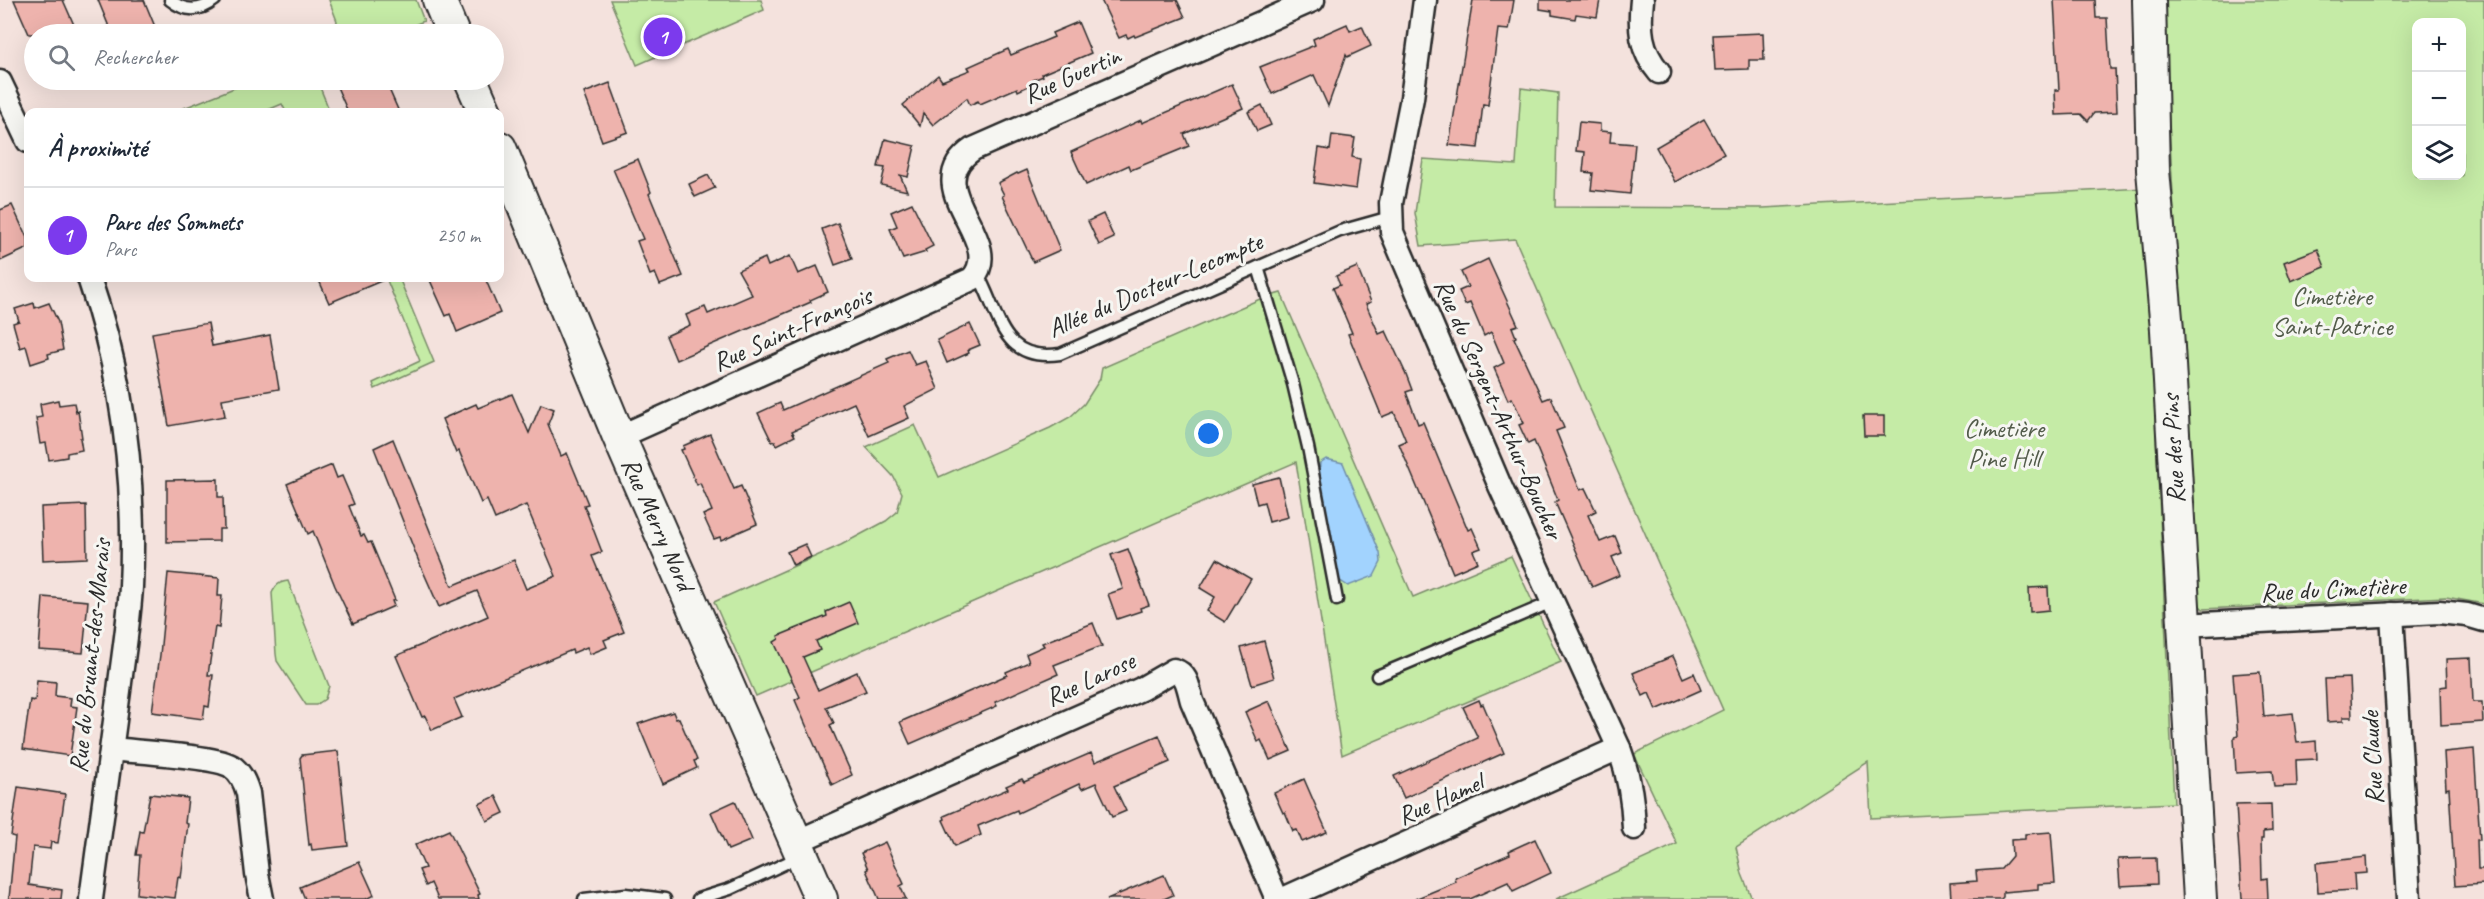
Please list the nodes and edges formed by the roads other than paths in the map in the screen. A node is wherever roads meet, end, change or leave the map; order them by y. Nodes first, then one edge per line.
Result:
1 (170, 0) edge
2 (215, 0) edge
3 (439, 0) edge
4 (1312, 0) edge
5 (1425, 0) edge
6 (1642, 0) edge
7 (2149, 0) edge
8 (449, 24) edge
9 (1659, 72) dead end
10 (0, 82) edge
11 (475, 90) edge
12 (483, 108) edge
13 (24, 133) edge
14 (504, 158) edge
15 (1390, 217) junction
16 (1258, 267) junction
17 (979, 269) junction
18 (90, 282) edge
19 (619, 437) junction
20 (1337, 600) dead end
21 (1552, 602) junction
22 (2392, 614) junction
23 (2484, 620) edge
24 (2183, 625) junction
25 (1377, 676) dead end
26 (1619, 748) junction
27 (112, 749) junction
28 (1634, 828) dead end
29 (799, 849) junction
30 (91, 899) edge
31 (262, 899) edge
32 (584, 899) edge
33 (665, 899) edge
34 (698, 899) edge
35 (820, 899) edge
36 (1276, 899) edge
37 (1283, 899) edge
38 (2200, 899) edge
39 (2409, 899) edge

1 - 2 lane
3 - 8 street
4 - 17 street, Rue Guertin
5 - 15 street, Rue du Sergent-Arthur-Boucher
6 - 9 street
7 - 24 street, Rue des Pins
10 - 13 street
11 - 12 street
14 - 19 street, Rue Merry Nord
15 - 16 lane, Allée du Docteur-Lecompte
15 - 21 street, Rue du Sergent-Arthur-Boucher
16 - 17 lane, Allée du Docteur-Lecompte
16 - 20 lane
17 - 19 street, Rue Saint-François
18 - 27 street, Rue du Bruant-des-Marais
19 - 29 street, Rue Merry Nord
21 - 25 lane
21 - 26 street, Rue du Sergent-Arthur-Boucher
22 - 23 street, Rue du Cimetière
22 - 24 street, Rue du Cimetière
22 - 39 street, Rue Claude
24 - 38 street, Rue des Pins
26 - 28 street, Rue du Sergent-Arthur-Boucher
26 - 37 street, Rue Hamel
27 - 30 street, Rue du Bruant-des-Marais
27 - 31 street
29 - 34 lane
29 - 35 street, Rue Merry Nord
29 - 36 street, Rue Larose
32 - 33 lane

